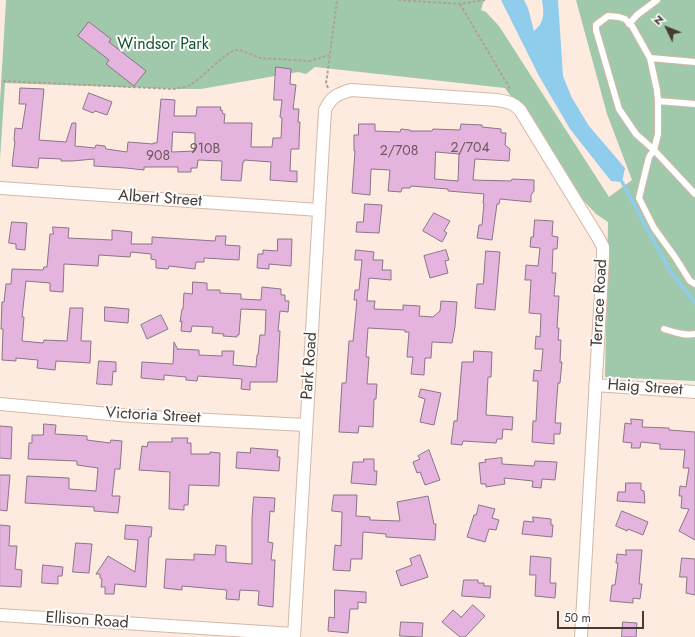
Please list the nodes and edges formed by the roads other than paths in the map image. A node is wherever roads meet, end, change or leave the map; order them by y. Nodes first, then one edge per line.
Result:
1 (657, 0) edge
2 (629, 24) junction
3 (650, 58) junction
4 (695, 62) edge
5 (334, 97) joint
6 (658, 101) junction
7 (695, 104) edge
8 (654, 150) junction
9 (0, 188) edge
10 (695, 194) edge
11 (319, 210) junction
12 (695, 284) edge
13 (664, 329) dead end
14 (695, 334) edge
15 (595, 385) junction
16 (695, 392) edge
17 (0, 404) edge
18 (306, 424) junction
19 (0, 615) edge
20 (294, 636) edge
21 (581, 637) edge

1 - 2 lane
2 - 3 lane
2 - 8 lane
3 - 4 lane
3 - 6 lane
5 - 11 street, Park Road
5 - 15 street, Terrace Road
6 - 7 lane
6 - 8 lane
8 - 10 lane
8 - 12 lane
9 - 11 street, Albert Street
11 - 18 street, Park Road
13 - 14 lane
15 - 16 street, Haig Street
15 - 21 street, Terrace Road
17 - 18 street, Victoria Street
18 - 20 street, Park Road
19 - 20 street, Ellison Road

